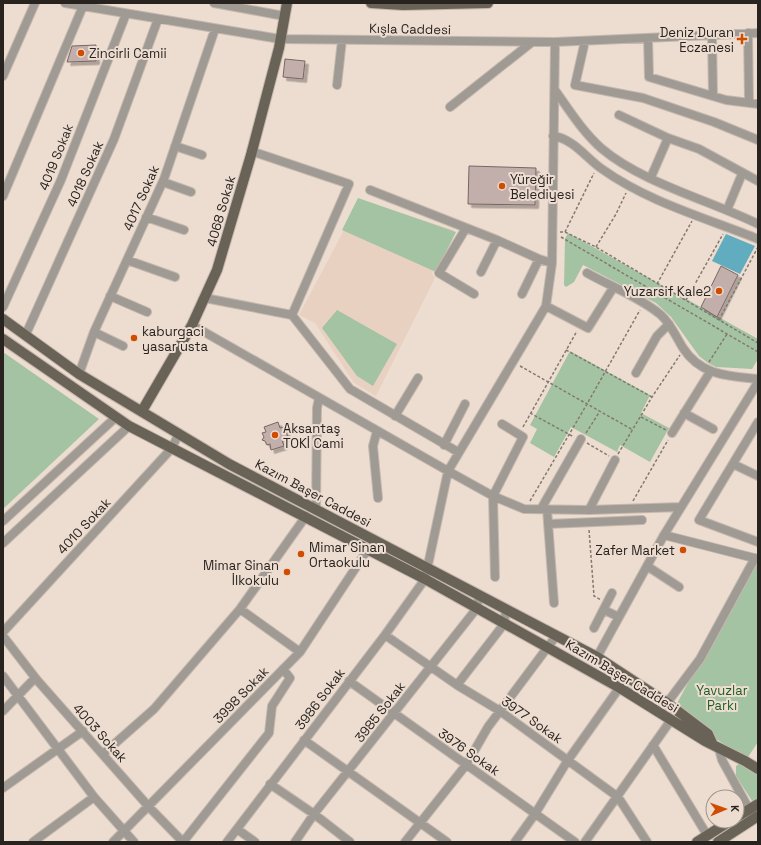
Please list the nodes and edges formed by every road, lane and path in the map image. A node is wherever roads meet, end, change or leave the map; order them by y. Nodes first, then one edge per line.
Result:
1 (35, 3) edge
2 (65, 3) edge
3 (214, 3) edge
4 (287, 3) edge
5 (371, 3) edge
6 (488, 3) edge
7 (83, 6) junction
8 (126, 14) junction
9 (284, 16) junction
10 (158, 19) junction
11 (215, 28) junction
12 (758, 33) edge
13 (748, 34) junction
14 (712, 35) junction
15 (648, 38) junction
16 (280, 39) junction
17 (342, 40) junction
18 (586, 41) junction
19 (532, 42) junction
20 (555, 42) junction
21 (3, 76) edge
22 (337, 85) dead end
23 (555, 90) junction
24 (712, 96) junction
25 (749, 103) junction
26 (758, 104) edge
27 (450, 107) dead end
28 (619, 115) dead end
29 (553, 136) junction
30 (668, 138) junction
31 (758, 140) edge
32 (175, 146) junction
33 (252, 151) junction
34 (202, 155) dead end
35 (598, 166) junction
36 (742, 174) junction
37 (651, 177) junction
38 (163, 182) junction
39 (758, 182) edge
40 (630, 186) junction
41 (370, 190) dead end
42 (191, 192) dead end
43 (3, 196) edge
44 (728, 210) junction
45 (696, 214) junction
46 (146, 217) junction
47 (758, 224) edge
48 (728, 227) junction
49 (466, 228) junction
50 (184, 230) dead end
51 (552, 232) junction
52 (565, 232) junction
53 (758, 239) edge
54 (497, 240) junction
55 (596, 247) junction
56 (758, 247) edge
57 (127, 260) junction
58 (539, 260) junction
59 (552, 263) junction
60 (481, 272) dead end
61 (587, 273) dead end
62 (175, 278) dead end
63 (658, 284) junction
64 (613, 288) junction
65 (474, 294) dead end
66 (522, 294) dead end
67 (110, 296) junction
68 (204, 298) junction
69 (686, 300) junction
70 (644, 303) junction
71 (546, 306) junction
72 (3, 307) edge
73 (147, 312) dead end
74 (292, 315) junction
75 (3, 318) edge
76 (719, 320) junction
77 (581, 324) junction
78 (669, 324) junction
79 (192, 325) junction
80 (94, 332) junction
81 (26, 334) junction
82 (727, 334) junction
83 (3, 339) edge
84 (758, 343) edge
85 (123, 346) dead end
86 (684, 349) junction
87 (566, 350) junction
88 (758, 352) edge
89 (512, 362) junction
90 (605, 370) junction
91 (707, 370) junction
92 (636, 373) dead end
93 (79, 374) junction
94 (418, 378) dead end
95 (548, 380) junction
96 (758, 380) edge
97 (652, 397) junction
98 (319, 398) junction
99 (465, 404) dead end
100 (587, 404) junction
101 (600, 411) junction
102 (142, 412) junction
103 (684, 413) junction
104 (395, 416) junction
105 (641, 416) junction
106 (114, 418) junction
107 (758, 423) edge
108 (502, 424) dead end
109 (129, 426) junction
110 (713, 429) dead end
111 (633, 430) junction
112 (377, 431) junction
113 (672, 433) junction
114 (179, 434) junction
115 (519, 434) junction
116 (581, 439) joint
117 (444, 445) junction
118 (172, 448) junction
119 (458, 452) junction
120 (615, 460) joint
121 (733, 464) junction
122 (448, 471) junction
123 (758, 476) edge
124 (493, 496) junction
125 (378, 498) dead end
126 (681, 507) junction
127 (629, 508) junction
128 (316, 509) junction
129 (524, 509) junction
130 (544, 509) junction
131 (589, 510) junction
132 (306, 516) junction
133 (642, 520) dead end
134 (3, 521) edge
135 (589, 522) junction
136 (548, 524) junction
137 (664, 535) junction
138 (758, 542) edge
139 (3, 543) edge
140 (368, 549) junction
141 (756, 558) edge
142 (647, 566) junction
143 (428, 568) junction
144 (495, 577) dead end
145 (425, 579) junction
146 (679, 587) dead end
147 (612, 593) dead end
148 (479, 595) junction
149 (554, 603) dead end
150 (605, 606) junction
151 (477, 608) junction
152 (240, 609) junction
153 (506, 609) junction
154 (619, 618) junction
155 (504, 624) junction
156 (594, 628) dead end
157 (3, 632) edge
158 (385, 635) junction
159 (3, 636) edge
160 (556, 636) junction
161 (548, 647) junction
162 (300, 652) junction
163 (597, 657) junction
164 (430, 666) junction
165 (283, 669) junction
166 (3, 676) edge
167 (627, 677) junction
168 (35, 678) junction
169 (349, 681) junction
170 (457, 685) junction
171 (620, 688) junction
172 (18, 695) junction
173 (667, 703) junction
174 (500, 711) junction
175 (3, 712) edge
176 (394, 714) junction
177 (671, 720) junction
178 (83, 731) junction
179 (304, 740) junction
180 (653, 745) junction
181 (716, 747) junction
182 (58, 748) junction
183 (103, 754) junction
184 (568, 760) junction
185 (466, 765) junction
186 (758, 769) edge
187 (348, 771) junction
188 (270, 784) junction
189 (3, 788) edge
190 (94, 796) junction
191 (618, 797) junction
192 (149, 807) junction
193 (754, 807) edge
194 (745, 812) edge
195 (314, 814) junction
196 (535, 814) junction
197 (758, 816) edge
198 (419, 822) junction
199 (237, 829) junction
200 (718, 829) edge
201 (124, 832) junction
202 (707, 836) junction
203 (33, 842) edge
204 (113, 842) edge
205 (134, 842) edge
206 (183, 842) edge
207 (227, 842) edge
208 (255, 842) edge
209 (295, 842) edge
210 (350, 842) edge
211 (405, 842) edge
212 (447, 842) edge
213 (515, 842) edge
214 (575, 842) edge
215 (585, 842) edge
216 (647, 842) edge
217 (697, 842) edge
218 (720, 842) edge

1 - 21 street
2 - 7 street, Kışla Caddesi
3 - 9 street
4 - 9 main road, 4068 Sokak
5 - 6 main road
7 - 8 street, Kışla Caddesi
7 - 43 street
8 - 10 street, Kışla Caddesi
8 - 72 street, 4019 Sokak
9 - 16 main road, 4068 Sokak
10 - 11 street, Kışla Caddesi
10 - 81 street, 4018 Sokak
11 - 16 street, Kışla Caddesi
11 - 32 street, 4017 Sokak
12 - 13 street, Kışla Caddesi
13 - 14 street, Kışla Caddesi
13 - 25 street
14 - 15 street, Kışla Caddesi
14 - 24 street
15 - 18 street, Kışla Caddesi
15 - 24 street
16 - 17 street, Kışla Caddesi
16 - 33 main road, 4068 Sokak
17 - 19 street, Kışla Caddesi
17 - 22 street
18 - 20 street, Kışla Caddesi
18 - 31 street
19 - 20 street, Kışla Caddesi
19 - 27 street
20 - 23 street
23 - 29 street
23 - 37 street
24 - 25 street
25 - 26 street
28 - 30 street
29 - 35 street
29 - 51 street
30 - 36 street
30 - 37 street
32 - 34 street
32 - 38 street, 4017 Sokak
33 - 68 main road, 4068 Sokak
33 - 74 street
35 - 40 street
35 - 52 path
36 - 39 street
36 - 44 street
37 - 44 street
38 - 42 street
38 - 46 street, 4017 Sokak
40 - 45 street
40 - 55 path
41 - 49 street
44 - 47 street
45 - 48 street
45 - 63 path
46 - 50 street
46 - 57 street, 4017 Sokak
48 - 53 street
48 - 69 path
49 - 54 street
49 - 65 street
51 - 52 path
51 - 59 street
51 - 82 path
52 - 55 path
54 - 58 street
54 - 60 street
55 - 63 path
56 - 76 path
57 - 62 street
57 - 67 street, 4017 Sokak
58 - 59 street
58 - 66 street
59 - 71 street
61 - 64 street
63 - 69 path
64 - 70 street
64 - 77 street
67 - 73 street
67 - 80 street, 4017 Sokak
68 - 74 street
68 - 79 main road, 4068 Sokak
69 - 76 path
70 - 78 street
70 - 90 path
71 - 77 street
71 - 89 street, 3986 Sokak
74 - 104 street
75 - 81 main road, Kazım Başer Caddesi
76 - 84 path
77 - 87 path
78 - 86 street
78 - 92 street
79 - 98 street
79 - 102 main road, 4068 Sokak
80 - 85 street
80 - 93 street, 4017 Sokak
81 - 93 main road, Kazım Başer Caddesi
82 - 88 path
82 - 91 path
83 - 106 main road, Kazım Başer Caddesi
86 - 91 street
86 - 97 path
87 - 90 path
87 - 95 path
89 - 95 path
89 - 119 street, 3986 Sokak
90 - 97 path
90 - 100 path
91 - 96 street
91 - 103 street
93 - 102 main road, Kazım Başer Caddesi
94 - 104 street
95 - 100 path
95 - 115 path
96 - 126 street
97 - 105 path
98 - 112 street
98 - 128 street
99 - 117 street
100 - 101 path
100 - 129 path
101 - 111 path
101 - 116 path
102 - 114 main road, Kazım Başer Caddesi
103 - 110 street
103 - 113 street
104 - 117 street
105 - 111 path
105 - 113 path
106 - 109 main road, Kazım Başer Caddesi
106 - 134 street
107 - 121 street
108 - 115 street
109 - 118 main road, Kazım Başer Caddesi
109 - 139 street
111 - 120 path
112 - 122 street
112 - 125 street
113 - 127 path
114 - 118 street, 4010 Sokak
114 - 128 main road, Kazım Başer Caddesi
115 - 124 street
116 - 130 street
117 - 119 street
118 - 132 main road, Kazım Başer Caddesi
118 - 157 street, 4010 Sokak
119 - 122 street, 3986 Sokak
120 - 131 street
121 - 123 street
121 - 138 street
122 - 124 street
122 - 143 street, 3986 Sokak
124 - 129 street
124 - 144 street
126 - 127 street
126 - 137 street
127 - 131 street
128 - 143 main road, Kazım Başer Caddesi
129 - 130 street
130 - 131 street
130 - 136 street
132 - 140 main road, Kazım Başer Caddesi
132 - 152 street
133 - 135 street
135 - 136 street
135 - 150 path
136 - 149 street
137 - 141 street
137 - 142 street
140 - 145 main road, Kazım Başer Caddesi
140 - 162 street, 3998 Sokak
141 - 173 street
142 - 146 street
142 - 154 street
143 - 145 street, 3986 Sokak
143 - 148 main road, Kazım Başer Caddesi
145 - 151 main road, Kazım Başer Caddesi
145 - 158 street, 3986 Sokak
147 - 150 street
148 - 151 street
148 - 153 main road, Kazım Başer Caddesi
150 - 154 street
150 - 156 street
151 - 155 main road, Kazım Başer Caddesi
151 - 164 street, 3985 Sokak
152 - 162 street
152 - 183 street
153 - 155 street
153 - 160 main road, Kazım Başer Caddesi
154 - 163 street
155 - 161 main road, Kazım Başer Caddesi
155 - 170 street
158 - 164 street, 3977 Sokak
158 - 169 street, 3986 Sokak
159 - 168 street, 4003 Sokak
160 - 161 street
160 - 163 main road, Kazım Başer Caddesi
161 - 171 main road, Kazım Başer Caddesi
161 - 174 street
162 - 165 street, 3998 Sokak
163 - 167 main road, Kazım Başer Caddesi
164 - 170 street, 3977 Sokak
164 - 176 street, 3985 Sokak
165 - 192 street, 3998 Sokak
165 - 206 street
166 - 172 street
167 - 171 street
167 - 173 main road, Kazım Başer Caddesi
168 - 172 street
168 - 178 street, 4003 Sokak
169 - 176 street, 3976 Sokak
169 - 179 street, 3986 Sokak
170 - 174 street, 3977 Sokak
171 - 177 main road, Kazım Başer Caddesi
171 - 184 street
172 - 175 street
172 - 182 street
173 - 181 main road, Kazım Başer Caddesi
174 - 184 street, 3977 Sokak
174 - 185 street
176 - 185 street, 3976 Sokak
176 - 187 street, 3985 Sokak
177 - 180 street
177 - 181 main road, Kazım Başer Caddesi
178 - 182 street
178 - 183 street, 4003 Sokak
179 - 187 street
179 - 188 street, 3986 Sokak
180 - 191 street
180 - 202 street
181 - 186 main road, Kazım Başer Caddesi
181 - 193 street
182 - 189 street
182 - 190 street
183 - 192 street, 4003 Sokak
184 - 191 street, 3977 Sokak
184 - 196 street
185 - 196 street, 3976 Sokak
185 - 198 street
187 - 195 street, 3985 Sokak
187 - 198 street
188 - 195 street
188 - 199 street, 3986 Sokak
190 - 201 street
190 - 203 street
191 - 215 street
191 - 216 street, 3977 Sokak
192 - 201 street, 3998 Sokak
192 - 206 street, 4003 Sokak
193 - 194 main road
195 - 209 street, 3985 Sokak
195 - 210 street
196 - 213 street
196 - 214 street, 3976 Sokak
197 - 218 main road
198 - 211 street
198 - 212 street
199 - 207 street, 3986 Sokak
199 - 208 street
200 - 202 main road
201 - 204 street, 3998 Sokak
201 - 205 street
202 - 217 main road

